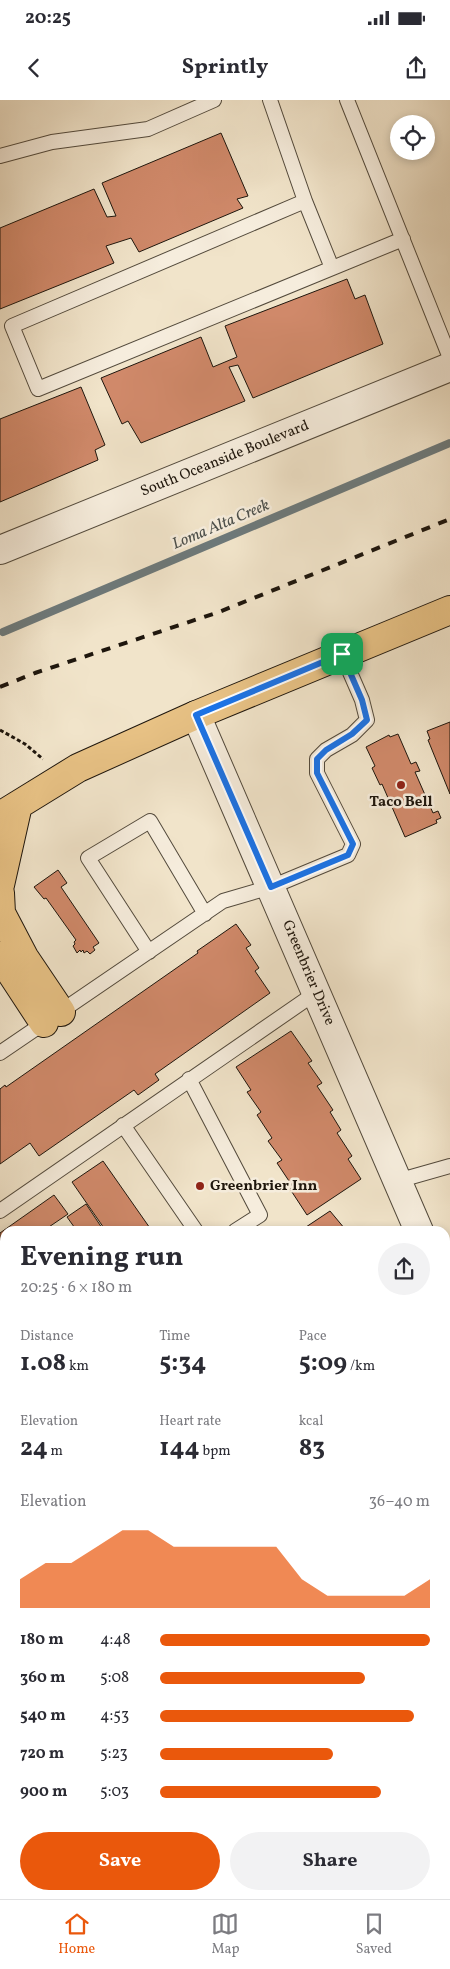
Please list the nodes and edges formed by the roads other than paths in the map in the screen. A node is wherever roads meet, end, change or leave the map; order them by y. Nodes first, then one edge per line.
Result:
1 (214, 100) edge
2 (270, 100) edge
3 (347, 100) edge
4 (0, 156) edge
5 (305, 201) junction
6 (403, 239) junction
7 (332, 268) junction
8 (450, 358) edge
9 (450, 367) edge
10 (0, 550) edge
11 (450, 610) edge
12 (342, 654) junction
13 (196, 715) junction
14 (9, 811) edge
15 (0, 885) edge
16 (271, 887) junction
17 (0, 893) edge
18 (205, 914) junction
19 (149, 952) junction
20 (0, 956) edge
21 (317, 992) junction
22 (53, 1018) junction
23 (0, 1053) edge
24 (190, 1079) junction
25 (123, 1125) junction
26 (450, 1166) edge
27 (397, 1181) junction
28 (0, 1210) edge
29 (193, 1226) edge
30 (243, 1226) edge
31 (416, 1226) edge

1 - 4 lane
2 - 5 lane
3 - 6 lane
5 - 7 lane
5 - 7 lane
6 - 7 lane
6 - 8 lane
9 - 10 street, South Oceanside Boulevard
11 - 12 main road
12 - 13 main road
12 - 16 lane
13 - 14 main road
13 - 16 street, Greenbrier Drive
14 - 15 main road
16 - 18 lane
16 - 21 street, Greenbrier Drive
17 - 22 main road
18 - 19 lane
18 - 19 lane
19 - 22 lane
20 - 22 main road
21 - 24 lane
21 - 27 street, Greenbrier Drive
22 - 23 lane
24 - 25 lane
24 - 30 lane
25 - 28 lane
25 - 29 lane
26 - 27 lane
27 - 31 street, Greenbrier Drive

